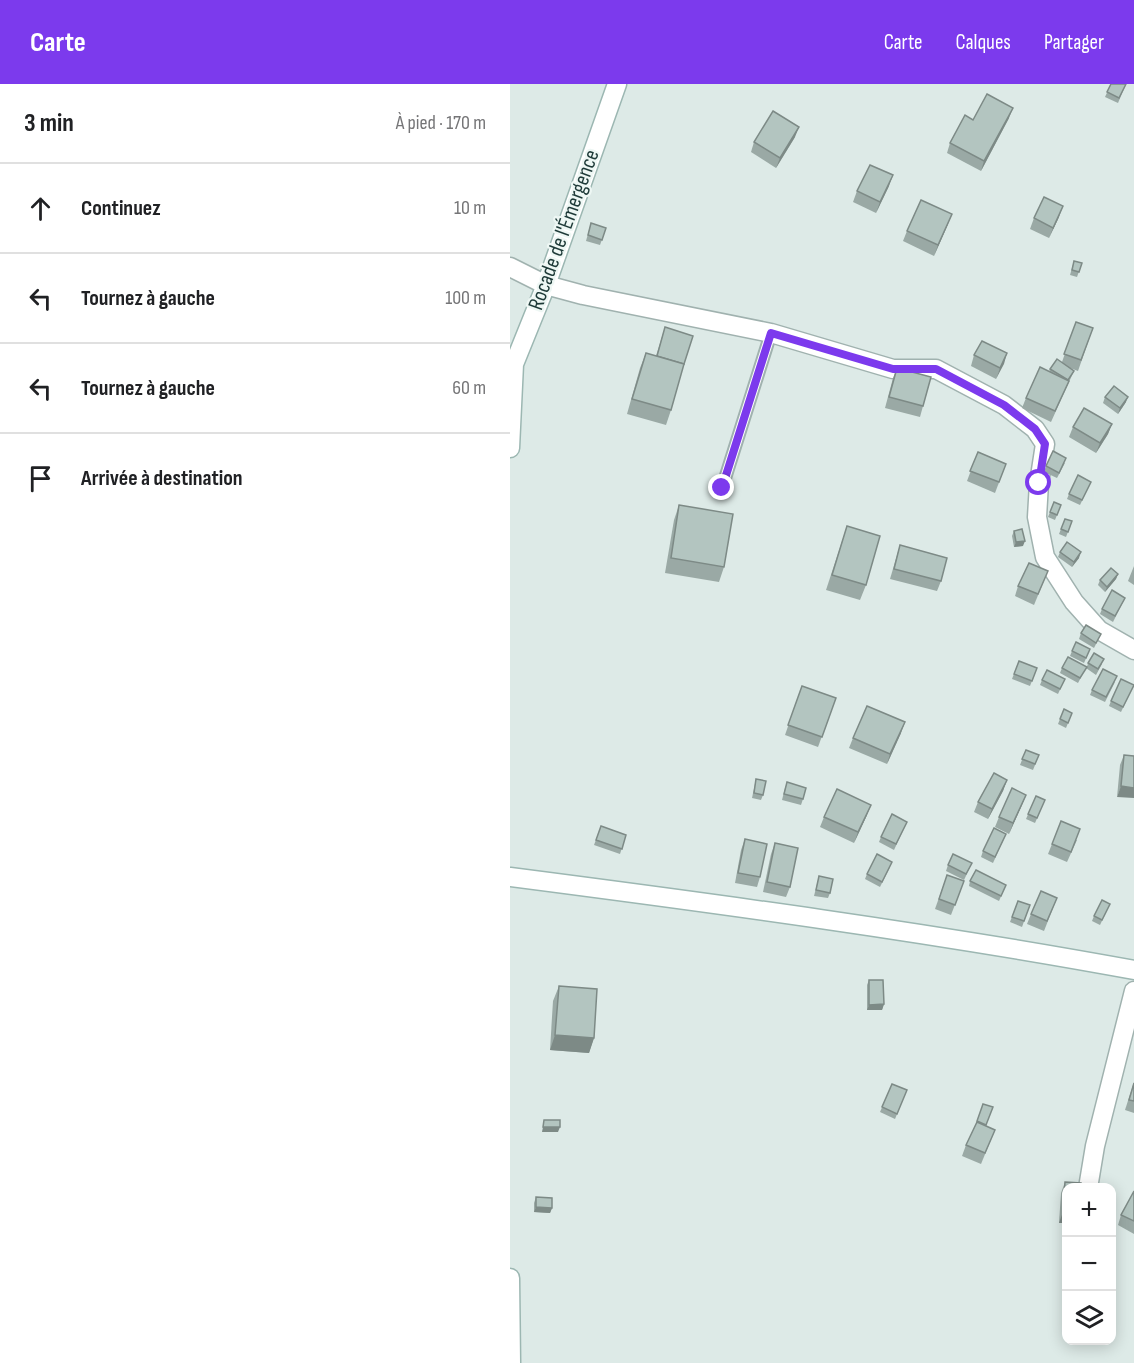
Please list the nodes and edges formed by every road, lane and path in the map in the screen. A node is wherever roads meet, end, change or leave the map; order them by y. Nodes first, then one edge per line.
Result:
1 (617, 84) edge
2 (510, 267) edge
3 (546, 285) junction
4 (771, 333) junction
5 (510, 448) edge
6 (722, 488) dead end
7 (1134, 650) edge
8 (510, 876) edge
9 (1134, 970) edge
10 (1134, 992) edge
11 (1089, 1183) edge
12 (510, 1278) edge
13 (511, 1363) edge

1 - 3 street, Rocade de l'Émergence
2 - 3 street
3 - 4 street
3 - 5 street, Rocade de l'Émergence
4 - 6 lane
4 - 7 street
8 - 9 street
10 - 11 street
12 - 13 street

